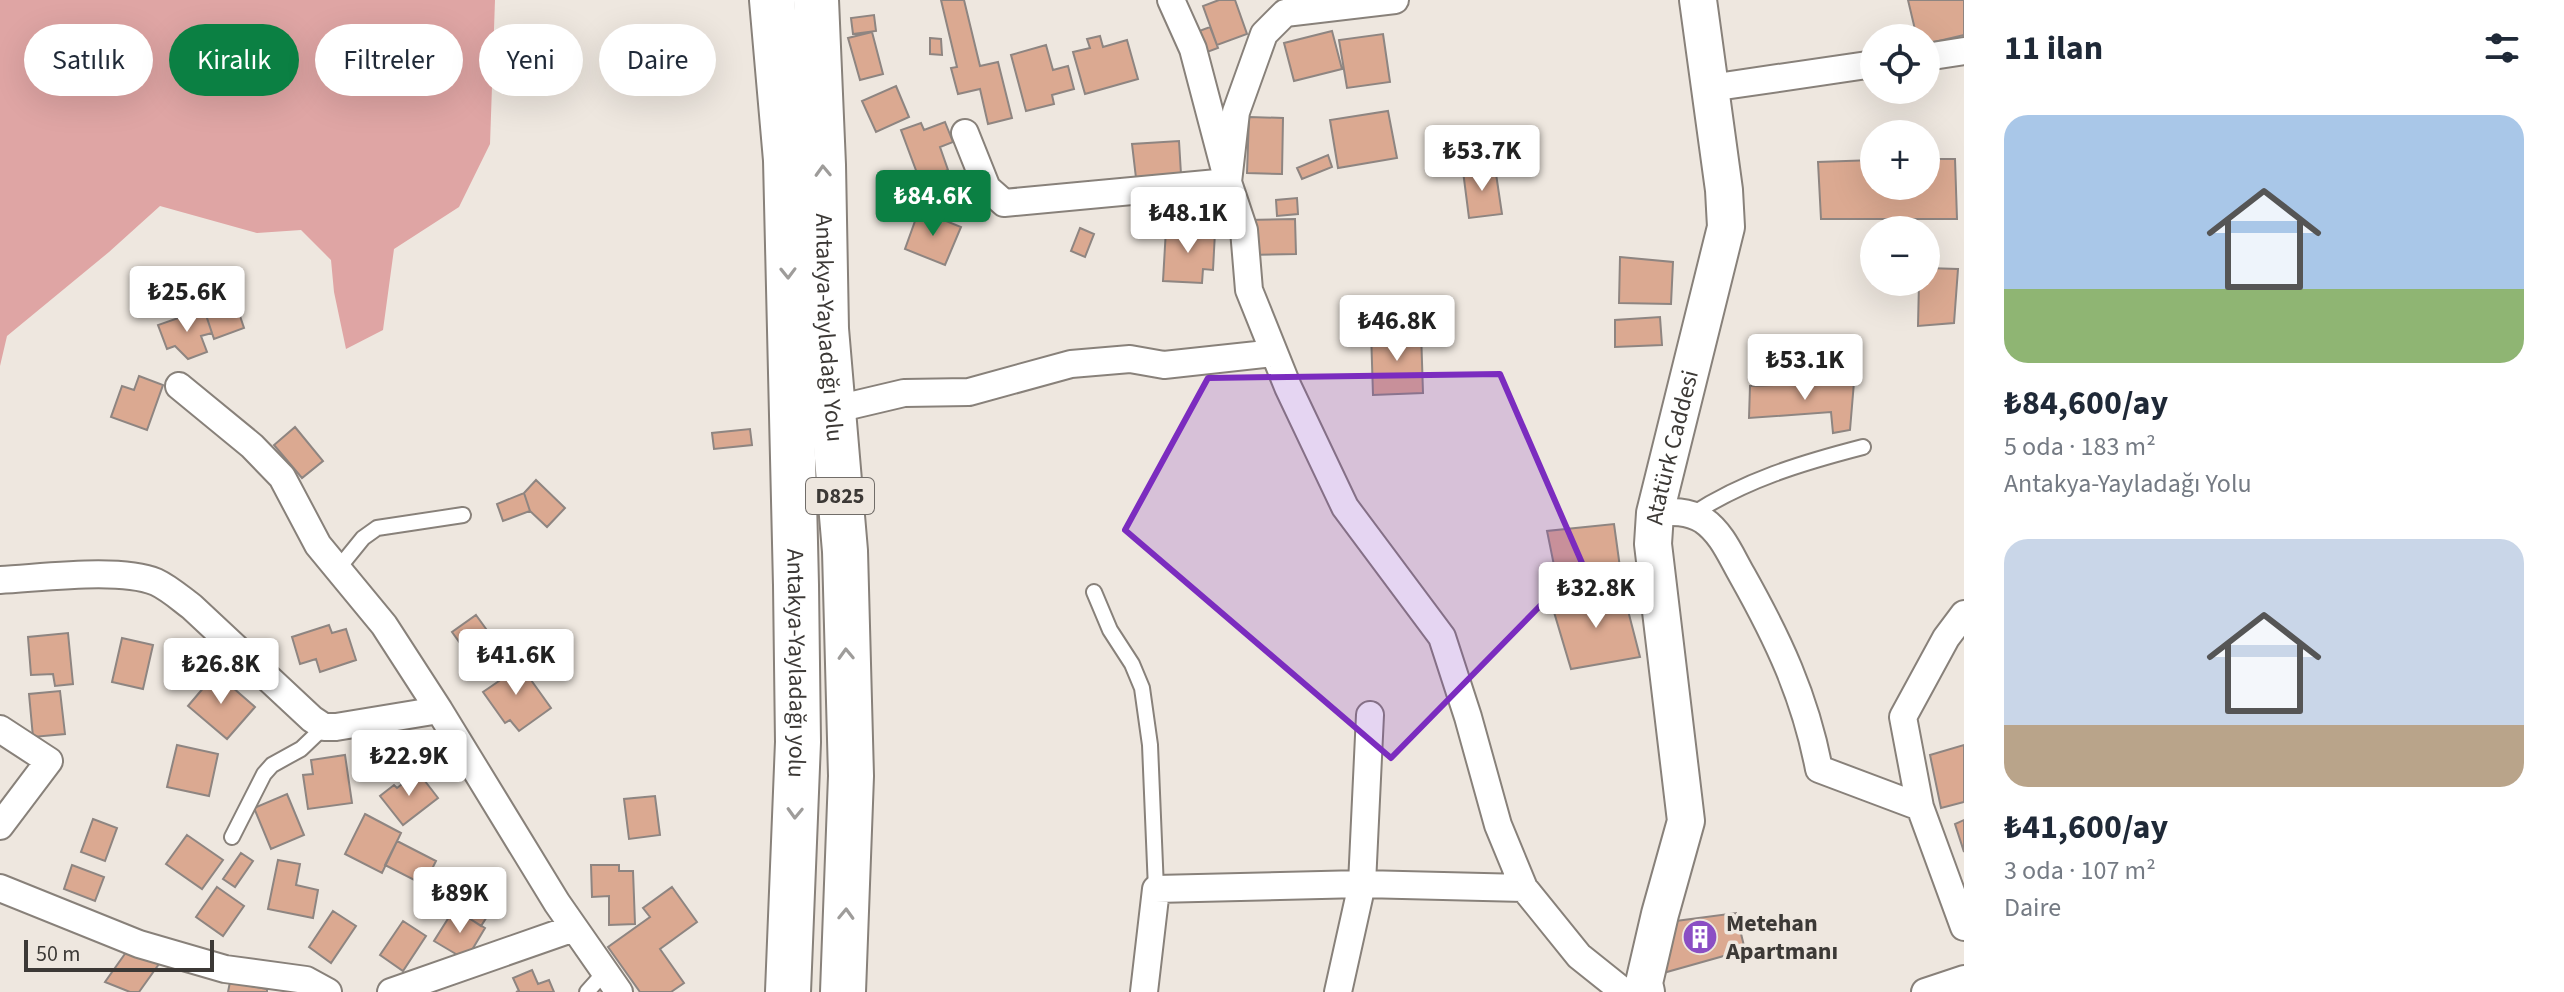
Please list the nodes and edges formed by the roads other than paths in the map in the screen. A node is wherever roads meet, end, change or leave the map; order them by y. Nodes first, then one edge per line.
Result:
1 (772, 0) edge
2 (816, 0) edge
3 (1171, 0) edge
4 (1395, 0) edge
5 (1698, 0) edge
6 (1964, 51) edge
7 (1940, 55) edge
8 (1860, 66) edge
9 (1710, 88) junction
10 (965, 133) dead end
11 (1228, 182) junction
12 (1274, 353) junction
13 (179, 386) dead end
14 (832, 410) junction
15 (1863, 447) dead end
16 (1655, 513) junction
17 (463, 515) dead end
18 (1691, 515) junction
19 (337, 570) junction
20 (0, 580) edge
21 (1094, 592) dead end
22 (1964, 614) edge
23 (439, 710) junction
24 (1370, 715) dead end
25 (324, 727) junction
26 (0, 729) edge
27 (1920, 807) junction
28 (0, 826) edge
29 (232, 837) dead end
30 (1362, 884) junction
31 (0, 888) edge
32 (1524, 888) junction
33 (1156, 889) junction
34 (1964, 927) edge
35 (574, 928) junction
36 (1964, 979) edge
37 (603, 986) edge
38 (328, 992) edge
39 (391, 992) edge
40 (788, 992) edge
41 (843, 992) edge
42 (1144, 992) edge
43 (1338, 992) edge
44 (1624, 992) edge
45 (1646, 992) edge
46 (1925, 992) edge

1 -> 40 highway, Antakya-Yayladağı yolu / D825
14 -> 2 highway, Antakya-Yayladağı Yolu / D825
3 - 11 street
4 - 11 street
5 - 9 main road, Atatürk Caddesi
6 - 7 street
8 - 9 street
9 - 16 main road, Atatürk Caddesi
10 - 11 street
11 - 12 street
12 - 14 street
12 - 32 street
13 - 19 street
41 -> 14 highway, Antakya-Yayladağı Yolu / D825
15 - 18 lane
16 - 18 street
16 - 45 main road, Atatürk Caddesi
17 - 19 lane
18 - 27 street
19 - 23 street
20 - 25 street
21 - 33 lane
22 - 27 street
23 - 25 street
23 - 35 street
24 - 30 street
25 - 29 lane
26 - 28 street
27 - 34 street
30 - 32 street
30 - 33 street
30 - 43 street
31 - 38 street
32 - 44 street
33 - 42 street
35 - 37 street
35 - 39 street
36 - 46 street

